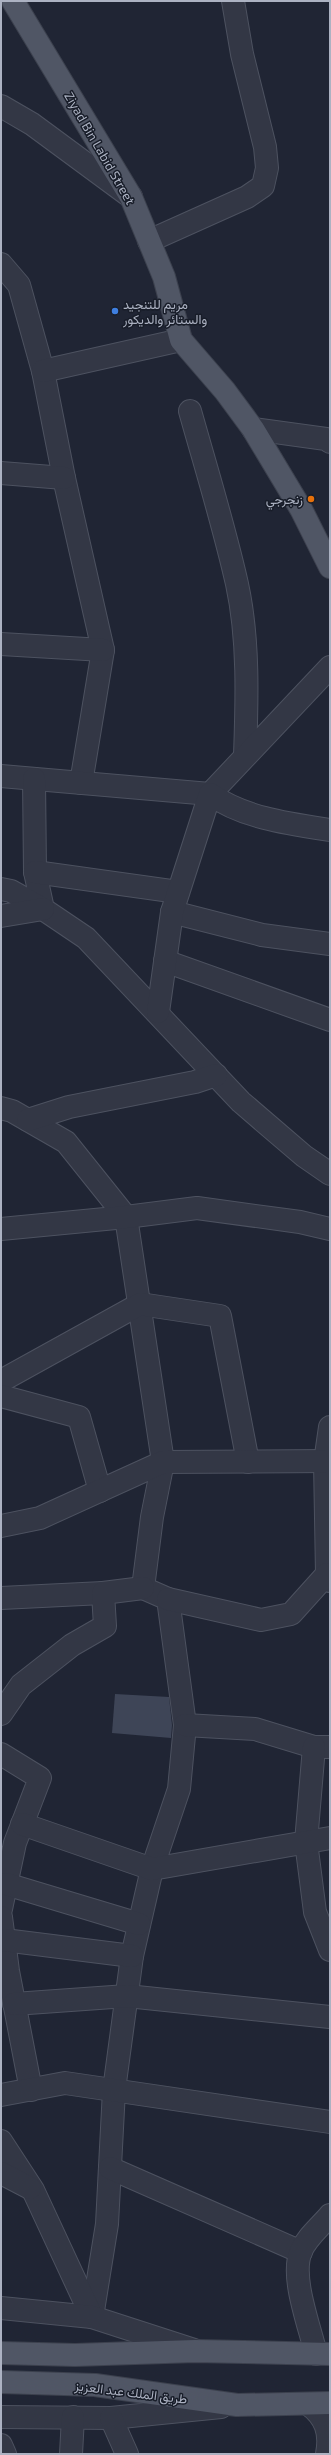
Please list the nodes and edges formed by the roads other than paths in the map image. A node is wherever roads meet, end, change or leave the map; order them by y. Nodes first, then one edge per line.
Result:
1 (12, 1) edge
2 (233, 1) edge
3 (1, 106) edge
4 (131, 197) junction
5 (149, 241) junction
6 (1, 264) edge
7 (181, 340) junction
8 (43, 371) junction
9 (190, 411) dead end
10 (253, 429) junction
11 (330, 442) edge
12 (1, 473) edge
13 (64, 478) junction
14 (330, 567) edge
15 (1, 644) edge
16 (103, 650) junction
17 (330, 667) edge
18 (245, 756) junction
19 (1, 776) edge
20 (34, 779) junction
21 (82, 783) junction
22 (210, 794) junction
23 (330, 830) edge
24 (35, 872) junction
25 (1, 889) edge
26 (175, 902) junction
27 (43, 909) junction
28 (1, 916) edge
29 (330, 944) edge
30 (165, 961) junction
31 (158, 1012) junction
32 (330, 1020) edge
33 (216, 1075) junction
34 (1, 1108) edge
35 (28, 1120) junction
36 (330, 1174) edge
37 (126, 1217) junction
38 (1, 1229) edge
39 (330, 1229) edge
40 (140, 1304) junction
41 (1, 1381) edge
42 (1, 1396) edge
43 (330, 1427) edge
44 (163, 1462) junction
45 (248, 1462) junction
46 (327, 1462) edge
47 (100, 1491) junction
48 (1, 1526) edge
49 (328, 1578) edge
50 (143, 1588) junction
51 (103, 1593) junction
52 (1, 1596) edge
53 (168, 1599) junction
54 (1, 1714) edge
55 (185, 1725) junction
56 (322, 1747) edge
57 (1, 1754) edge
58 (22, 1824) junction
59 (330, 1838) edge
60 (306, 1842) junction
61 (6, 1859) edge
62 (152, 1869) junction
63 (6, 1884) junction
64 (1, 1909) edge
65 (1, 1917) edge
66 (139, 1924) junction
67 (4, 1940) junction
68 (330, 1950) edge
69 (132, 1956) junction
70 (127, 1996) junction
71 (14, 2004) junction
72 (330, 2017) edge
73 (31, 2090) junction
74 (114, 2090) junction
75 (1, 2095) edge
76 (330, 2122) edge
77 (1, 2141) edge
78 (110, 2168) junction
79 (1, 2173) edge
80 (33, 2190) junction
81 (330, 2215) edge
82 (301, 2252) junction
83 (1, 2308) edge
84 (92, 2317) junction
85 (195, 2351) junction
86 (1, 2353) edge
87 (323, 2354) edge
88 (1, 2382) edge
89 (330, 2403) edge
90 (308, 2404) junction
91 (237, 2405) junction
92 (1, 2417) edge
93 (73, 2417) junction
94 (110, 2418) junction
95 (1, 2445) edge
96 (5, 2454) edge
97 (71, 2454) edge
98 (127, 2454) edge
99 (327, 2454) edge

1 - 4 main road, Ziyad Bin Labid Street
2 - 5 street
3 - 4 street
4 - 5 main road, Ziyad Bin Labid Street
5 - 7 main road, Ziyad Bin Labid Street
6 - 8 street
7 - 8 street
7 - 10 main road, Ziyad Bin Labid Street
8 - 13 street
9 - 18 street
10 - 11 street
10 - 14 main road, Ziyad Bin Labid Street
12 - 13 street
13 - 16 street
15 - 16 street
16 - 21 street
17 - 18 street
18 - 22 street
19 - 20 street
20 - 21 street
20 - 24 street
21 - 22 street
22 - 23 street
22 - 26 street
24 - 26 street
24 - 27 street
25 - 27 street
26 - 29 street
26 - 30 street
27 - 28 street
27 - 31 street
30 - 31 street
30 - 32 street
31 - 33 street
33 - 35 street
33 - 36 street
34 - 35 street
35 - 37 street
37 - 38 street
37 - 39 street
37 - 40 street
40 - 41 street
40 - 44 street
40 - 45 street
42 - 47 street
43 - 46 street
44 - 45 street
44 - 47 street
44 - 50 street
45 - 46 street
46 - 49 street
47 - 48 street
49 - 53 street
50 - 51 street
50 - 53 street
51 - 52 street
51 - 54 street
53 - 55 street
55 - 56 street
55 - 62 street
56 - 60 street
57 - 58 street
58 - 61 street
58 - 62 street
59 - 60 street
60 - 62 street
60 - 68 street
61 - 63 street
62 - 66 street
63 - 64 street
63 - 66 street
65 - 67 street
66 - 69 street
67 - 69 street
67 - 71 street
69 - 70 street
70 - 71 street
70 - 72 street
70 - 74 street
71 - 73 street
73 - 74 street
73 - 75 street
74 - 76 street
74 - 78 street
77 - 80 street
78 - 82 street
78 - 84 street
79 - 80 street
80 - 84 street
81 - 82 street
82 - 87 street
83 - 84 street
84 - 85 street
85 - 86 main road
85 - 87 main road
88 - 91 main road, طريق الملك عبد العزيز
89 - 90 main road, طريق الملك عبد العزيز
90 - 91 main road, طريق الملك عبد العزيز
90 - 99 street
91 - 94 street, طريق الملك عبد العزيز
92 - 93 street, طريق الملك عبد العزيز
93 - 94 street, طريق الملك عبد العزيز
93 - 97 street
94 - 98 street
95 - 96 street

